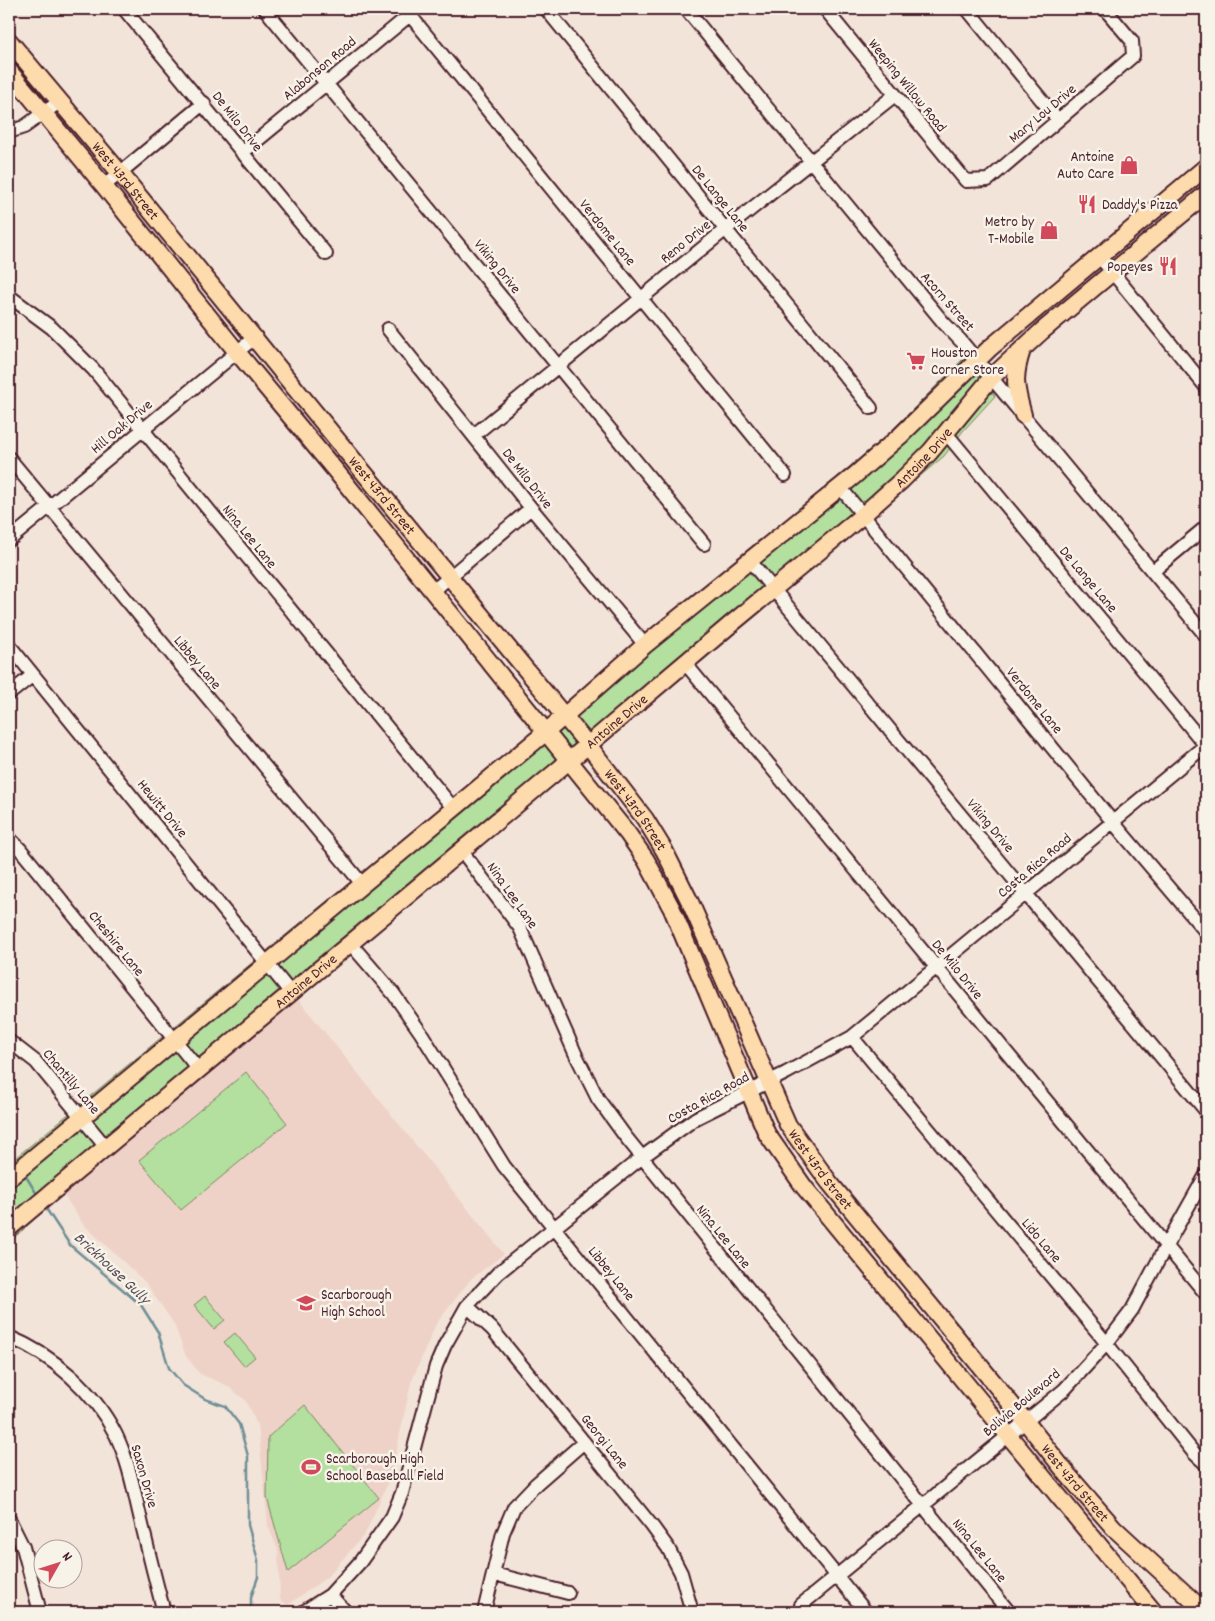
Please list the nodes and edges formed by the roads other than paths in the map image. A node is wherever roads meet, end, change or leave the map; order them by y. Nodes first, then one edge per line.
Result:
1 (124, 9) edge
2 (265, 9) edge
3 (546, 9) edge
4 (686, 9) edge
5 (825, 9) edge
6 (967, 9) edge
7 (1105, 9) edge
8 (411, 11) edge
9 (9, 41) edge
10 (9, 70) edge
11 (327, 83) junction
12 (895, 95) junction
13 (59, 102) junction
14 (204, 103) junction
15 (44, 113) junction
16 (1058, 120) junction
17 (9, 132) edge
18 (242, 153) junction
19 (810, 162) junction
20 (1206, 167) edge
21 (120, 172) junction
22 (966, 182) joint
23 (104, 186) junction
24 (1206, 194) edge
25 (726, 230) junction
26 (326, 254) dead end
27 (1099, 256) junction
28 (1112, 272) junction
29 (9, 296) edge
30 (641, 298) junction
31 (388, 329) dead end
32 (254, 338) junction
33 (1022, 350) junction
34 (236, 352) junction
35 (560, 366) junction
36 (985, 369) junction
37 (1206, 387) edge
38 (871, 408) dead end
39 (1023, 415) junction
40 (142, 430) junction
41 (946, 433) junction
42 (474, 435) junction
43 (351, 457) junction
44 (9, 458) edge
45 (335, 470) junction
46 (786, 475) dead end
47 (840, 488) junction
48 (50, 507) junction
49 (531, 508) junction
50 (863, 515) junction
51 (1206, 527) edge
52 (9, 540) edge
53 (704, 544) dead end
54 (750, 560) junction
55 (1153, 571) junction
56 (450, 577) junction
57 (773, 590) junction
58 (433, 591) junction
59 (1206, 636) edge
60 (9, 645) edge
61 (645, 645) junction
62 (685, 663) junction
63 (33, 675) junction
64 (9, 694) edge
65 (564, 717) junction
66 (546, 732) junction
67 (588, 745) junction
68 (1206, 746) edge
69 (569, 761) junction
70 (454, 809) junction
71 (1112, 821) junction
72 (9, 838) edge
73 (461, 850) junction
74 (363, 885) junction
75 (1027, 893) junction
76 (690, 902) junction
77 (672, 910) junction
78 (1206, 932) edge
79 (350, 943) junction
80 (268, 964) junction
81 (936, 967) junction
82 (291, 993) junction
83 (852, 1037) junction
84 (9, 1041) edge
85 (175, 1041) junction
86 (199, 1070) junction
87 (768, 1082) junction
88 (749, 1092) junction
89 (1206, 1111) edge
90 (82, 1118) junction
91 (105, 1146) junction
92 (641, 1158) junction
93 (1206, 1175) edge
94 (10, 1178) edge
95 (9, 1228) edge
96 (554, 1228) junction
97 (1166, 1246) junction
98 (882, 1248) junction
99 (866, 1262) junction
100 (1206, 1294) edge
101 (467, 1306) junction
102 (9, 1336) edge
103 (1107, 1343) junction
104 (1026, 1422) junction
105 (1008, 1436) junction
106 (584, 1442) junction
107 (1206, 1464) edge
108 (923, 1506) junction
109 (9, 1519) edge
110 (1114, 1528) junction
111 (1097, 1542) junction
112 (494, 1574) junction
113 (836, 1576) junction
114 (568, 1593) dead end
115 (330, 1596) junction
116 (801, 1605) dead end
117 (40, 1612) edge
118 (164, 1612) edge
119 (303, 1612) edge
120 (346, 1612) edge
121 (484, 1612) edge
122 (692, 1612) edge
123 (866, 1612) edge
124 (1009, 1612) edge
125 (1154, 1612) edge
126 (1205, 1612) edge

1 - 14 street, De Milo Drive
2 - 11 street, Viking Drive
3 - 25 street, De Lange Lane
4 - 19 street, Acorn Street
5 - 12 street, Weeping Willow Road
6 - 16 street
7 - 16 street, Mary Lou Drive
8 - 11 street, Alabonson Road
8 - 30 street, Verdome Lane
9 - 13 main road, West 43rd Street
10 - 15 main road, West 43rd Street
11 - 18 street, Alabonson Road
11 - 35 street, Viking Drive
12 - 19 street, Reno Drive
12 - 22 street, Weeping Willow Road
13 - 15 street
13 - 21 main road, West 43rd Street
14 - 18 street, De Milo Drive
14 - 21 street
15 - 17 street
15 - 23 main road, West 43rd Street
16 - 22 street, Mary Lou Drive
18 - 26 street, De Milo Drive
19 - 25 street, Reno Drive
19 - 36 street, Acorn Street
20 - 27 main road, Antoine Drive
21 - 23 street
21 - 32 main road, West 43rd Street
23 - 34 main road, West 43rd Street
24 - 28 main road, Antoine Drive
25 - 30 street, Reno Drive
25 - 38 street, De Lange Lane
27 - 28 street
27 - 36 main road, Antoine Drive
28 - 33 main road, Antoine Drive
28 - 37 street
29 - 40 street, Nina Lee Lane
30 - 35 street, Reno Drive
30 - 46 street, Verdome Lane
31 - 42 street, De Milo Drive
32 - 34 street, Hill Oak Drive
32 - 43 main road, West 43rd Street
33 - 36 main road, Antoine Drive
33 - 39 main road
34 - 40 street, Hill Oak Drive
34 - 45 main road, West 43rd Street
35 - 42 street, Reno Drive
35 - 53 street, Viking Drive
36 - 39 street, Acorn Street
36 - 41 main road, Antoine Drive
36 - 47 main road, Antoine Drive
39 - 55 street, Acorn Street
40 - 48 street, Hill Oak Drive
40 - 70 street, Nina Lee Lane
41 - 50 main road, Antoine Drive
41 - 68 street, De Lange Lane
42 - 49 street, De Milo Drive
43 - 45 main road
43 - 56 main road, West 43rd Street
44 - 48 street, Libbey Lane
45 - 58 main road, West 43rd Street
47 - 50 street, Verdome Lane
47 - 54 main road, Antoine Drive
48 - 52 street, Hill Oak Drive
48 - 74 street, Libbey Lane
49 - 56 street
49 - 61 street, De Milo Drive
50 - 57 main road, Antoine Drive
50 - 71 street, Verdome Lane
51 - 55 street
54 - 57 street, Viking Drive
54 - 61 main road, Antoine Drive
55 - 59 street, Acorn Street
56 - 58 street
56 - 65 main road, West 43rd Street
57 - 62 main road, Antoine Drive
57 - 75 street, Viking Drive
58 - 66 main road, West 43rd Street
60 - 63 street, Hewitt Drive
61 - 65 main road, Antoine Drive
62 - 67 main road, Antoine Drive
62 - 81 street, De Milo Drive
63 - 64 street
63 - 80 street, Hewitt Drive
65 - 66 main road, Antoine Drive
65 - 67 main road, West 43rd Street
66 - 69 main road, West 43rd Street
66 - 70 main road, Antoine Drive
67 - 69 main road, Antoine Drive
67 - 76 main road, West 43rd Street
68 - 71 street, Costa Rica Road
69 - 73 main road, Antoine Drive
69 - 77 main road, West 43rd Street
70 - 74 main road, Antoine Drive
71 - 75 street, Costa Rica Road
71 - 78 street, Verdome Lane
72 - 85 street, Cheshire Lane
73 - 79 main road, Antoine Drive
73 - 92 street, Nina Lee Lane
74 - 80 main road, Antoine Drive
75 - 81 street, Costa Rica Road
75 - 89 street, Viking Drive
76 - 77 main road
76 - 87 main road, West 43rd Street
77 - 88 main road, West 43rd Street
79 - 82 main road, Antoine Drive
79 - 96 street, Libbey Lane
80 - 82 street, Hewitt Drive
80 - 85 main road, Antoine Drive
81 - 83 street, Costa Rica Road
81 - 97 street, De Milo Drive
82 - 86 main road, Antoine Drive
83 - 87 street, Costa Rica Road
83 - 103 street, Lido Lane
84 - 90 street, Chantilly Lane
85 - 86 street, Cheshire Lane
85 - 90 main road, Antoine Drive
86 - 91 main road, Antoine Drive
87 - 88 street, Costa Rica Road
87 - 98 main road, West 43rd Street
88 - 92 street, Costa Rica Road
88 - 99 main road, West 43rd Street
90 - 91 street, Chantilly Lane
90 - 94 main road, Antoine Drive
91 - 95 main road, Antoine Drive
92 - 96 street, Costa Rica Road
92 - 108 street, Nina Lee Lane
93 - 97 street, Bolivia Boulevard
96 - 101 street, Costa Rica Road
96 - 113 street, Libbey Lane
97 - 100 street, De Milo Drive
97 - 103 street, Bolivia Boulevard
98 - 99 main road
98 - 104 main road, West 43rd Street
99 - 105 main road, West 43rd Street
101 - 106 street, Georgi Lane
101 - 115 street, Costa Rica Road
102 - 118 street, Saxon Drive
103 - 104 street, Bolivia Boulevard
103 - 107 street, Lido Lane
104 - 105 street, Bolivia Boulevard
104 - 110 main road, West 43rd Street
105 - 108 street, Bolivia Boulevard
105 - 111 main road, West 43rd Street
106 - 112 street
106 - 122 street, Georgi Lane
108 - 113 street, Bolivia Boulevard
108 - 124 street, Nina Lee Lane
109 - 117 street
110 - 111 main road
110 - 126 main road, West 43rd Street
111 - 125 main road, West 43rd Street
112 - 114 street
112 - 121 street
113 - 116 street, Bolivia Boulevard
113 - 123 street, Libbey Lane
115 - 119 street, Costa Rica Road
115 - 120 street

